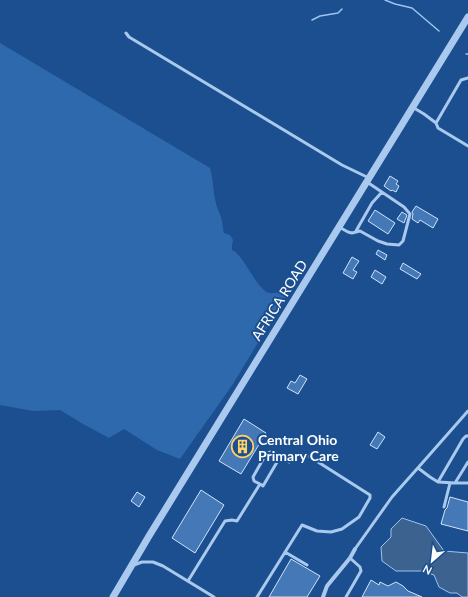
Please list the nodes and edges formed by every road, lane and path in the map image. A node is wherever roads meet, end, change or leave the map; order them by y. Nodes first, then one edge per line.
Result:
1 (468, 17) edge
2 (126, 33) dead end
3 (468, 78) edge
4 (413, 107) junction
5 (436, 123) junction
6 (468, 146) edge
7 (368, 180) junction
8 (382, 192) junction
9 (339, 227) junction
10 (356, 232) junction
11 (468, 411) edge
12 (464, 415) junction
13 (468, 418) edge
14 (468, 436) edge
15 (280, 457) junction
16 (468, 462) edge
17 (418, 468) junction
18 (438, 482) junction
19 (450, 483) junction
20 (455, 483) junction
21 (260, 484) junction
22 (468, 484) edge
23 (444, 507) dead end
24 (355, 549) joint
25 (285, 552) junction
26 (350, 558) junction
27 (306, 565) dead end
28 (131, 566) junction
29 (188, 581) junction
30 (113, 597) edge
31 (214, 597) edge
32 (257, 597) edge
33 (323, 597) edge
34 (346, 597) edge

1 - 4 street, AFRICA ROAD
2 - 7 lane
3 - 5 lane
4 - 5 lane
4 - 7 street, AFRICA ROAD
5 - 6 lane
7 - 8 lane
7 - 9 street, AFRICA ROAD
8 - 10 lane
8 - 10 lane
9 - 10 lane
9 - 28 street, AFRICA ROAD
11 - 12 lane
12 - 13 lane
12 - 17 lane
14 - 18 lane
15 - 21 lane
15 - 21 lane
15 - 25 lane
16 - 20 lane
17 - 18 lane
17 - 24 lane
18 - 19 lane
19 - 20 lane
19 - 23 lane
20 - 22 lane
21 - 29 lane
24 - 26 street
25 - 27 lane
25 - 32 lane
26 - 33 street
26 - 34 lane
28 - 29 lane
28 - 30 street, AFRICA ROAD
29 - 31 lane

